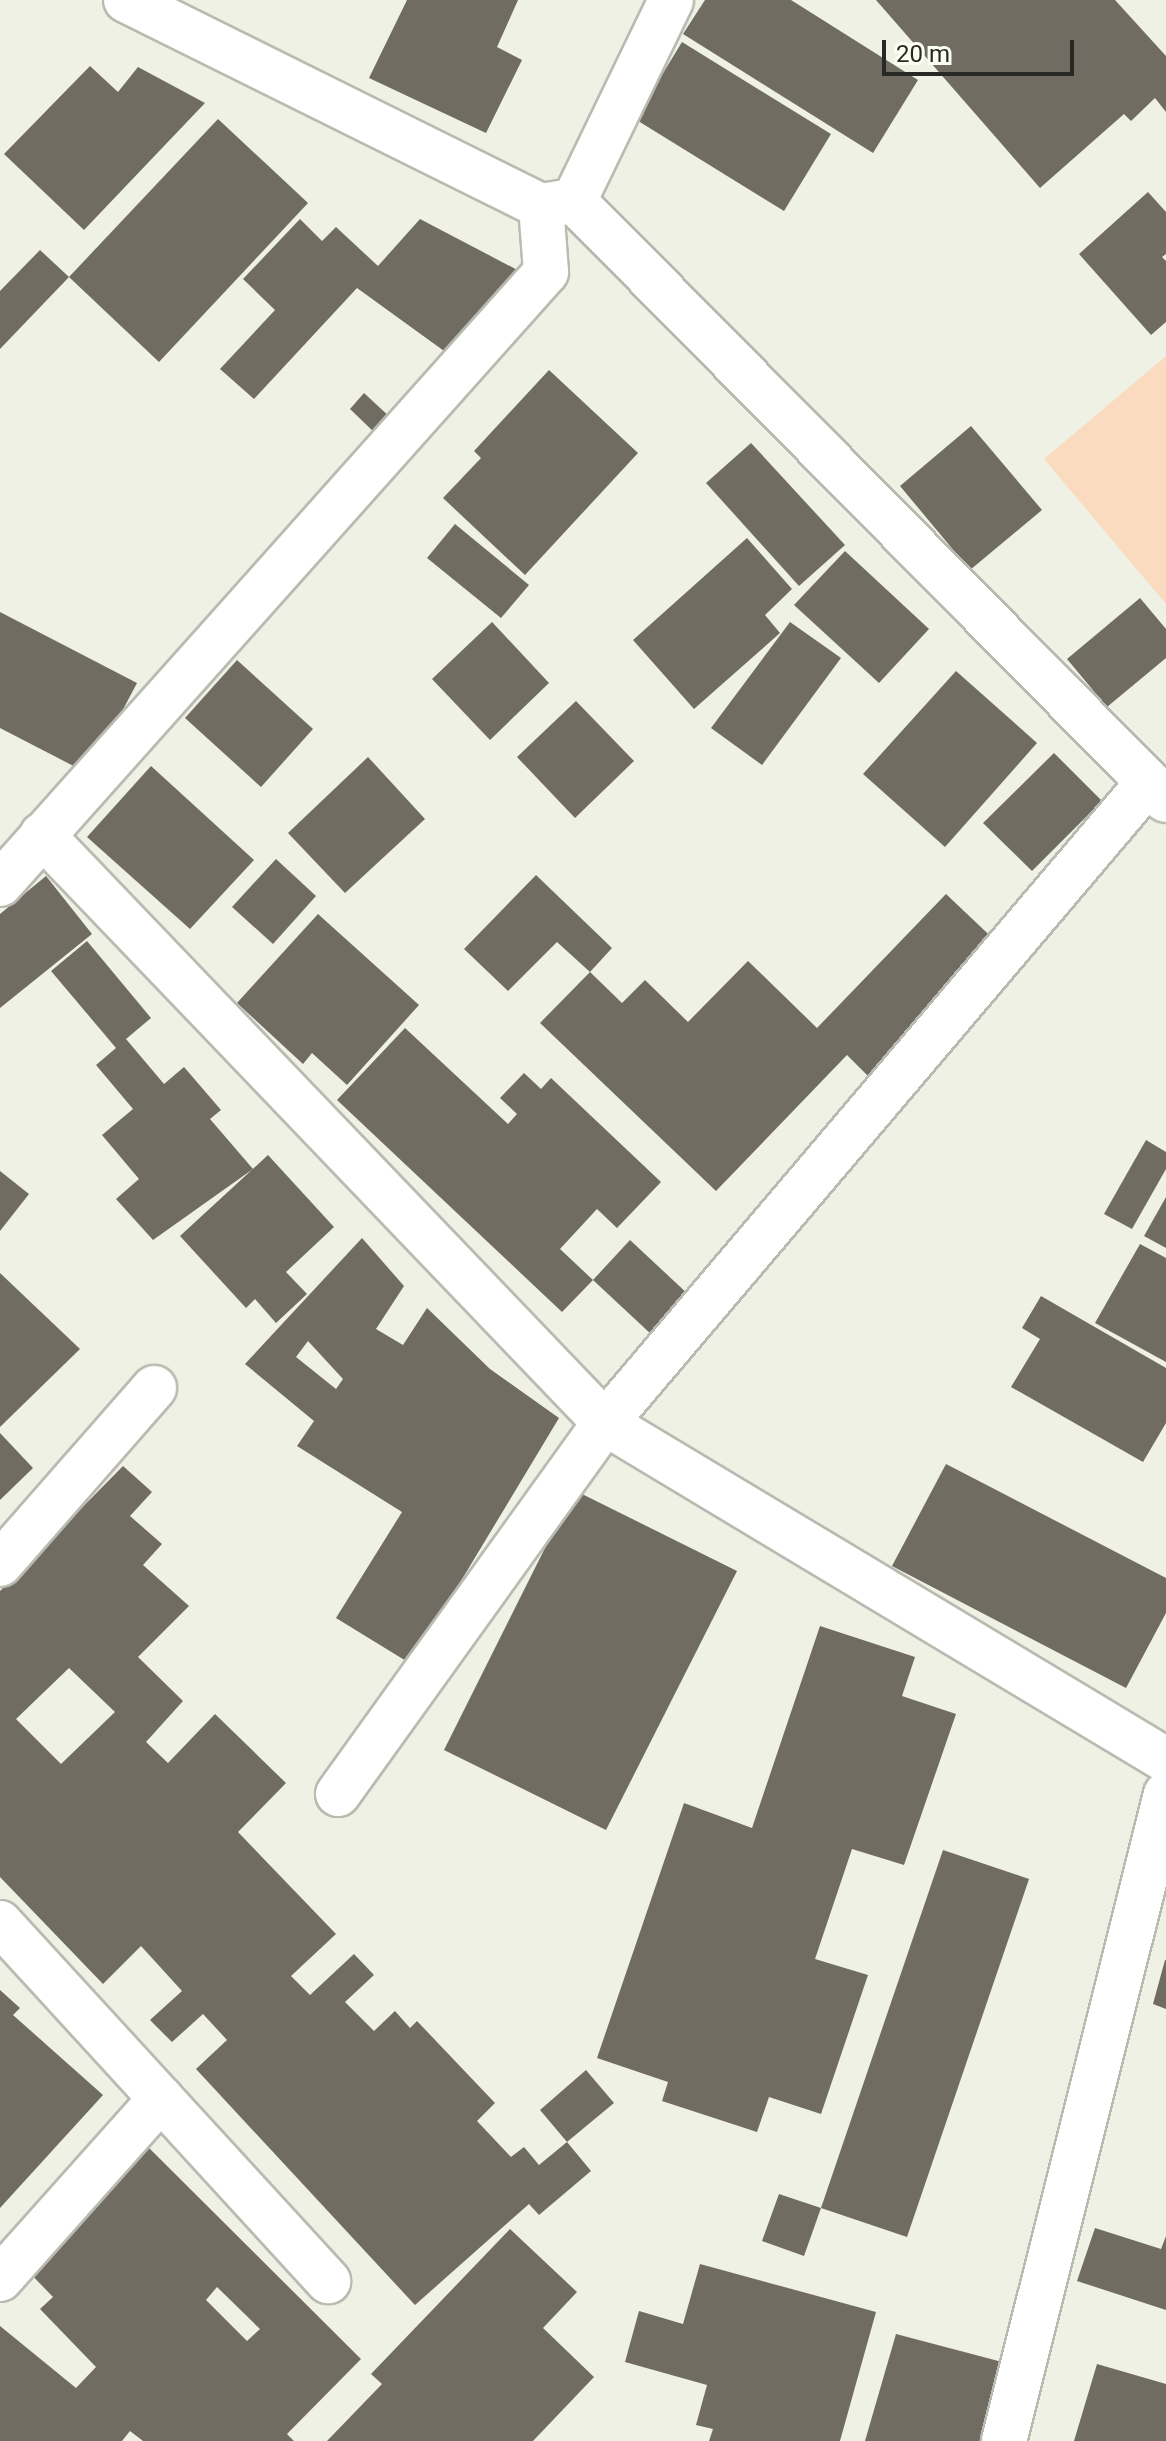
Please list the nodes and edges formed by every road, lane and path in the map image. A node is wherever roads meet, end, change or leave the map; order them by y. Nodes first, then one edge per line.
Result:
1 (126, 0) edge
2 (671, 0) edge
3 (557, 203) junction
4 (1157, 792) edge
5 (42, 835) junction
6 (0, 884) edge
7 (154, 1388) dead end
8 (605, 1423) junction
9 (0, 1564) edge
10 (1166, 1760) edge
11 (338, 1794) dead end
12 (1166, 1794) edge
13 (0, 1923) edge
14 (161, 2098) junction
15 (0, 2279) edge
16 (328, 2281) dead end
17 (1004, 2441) edge

1 - 3 street
2 - 3 street
3 - 4 street
3 - 5 street
4 - 8 street
5 - 6 street
5 - 8 street
7 - 9 street
8 - 10 street
8 - 11 street
12 - 17 street
13 - 14 street
14 - 15 street
14 - 16 street

